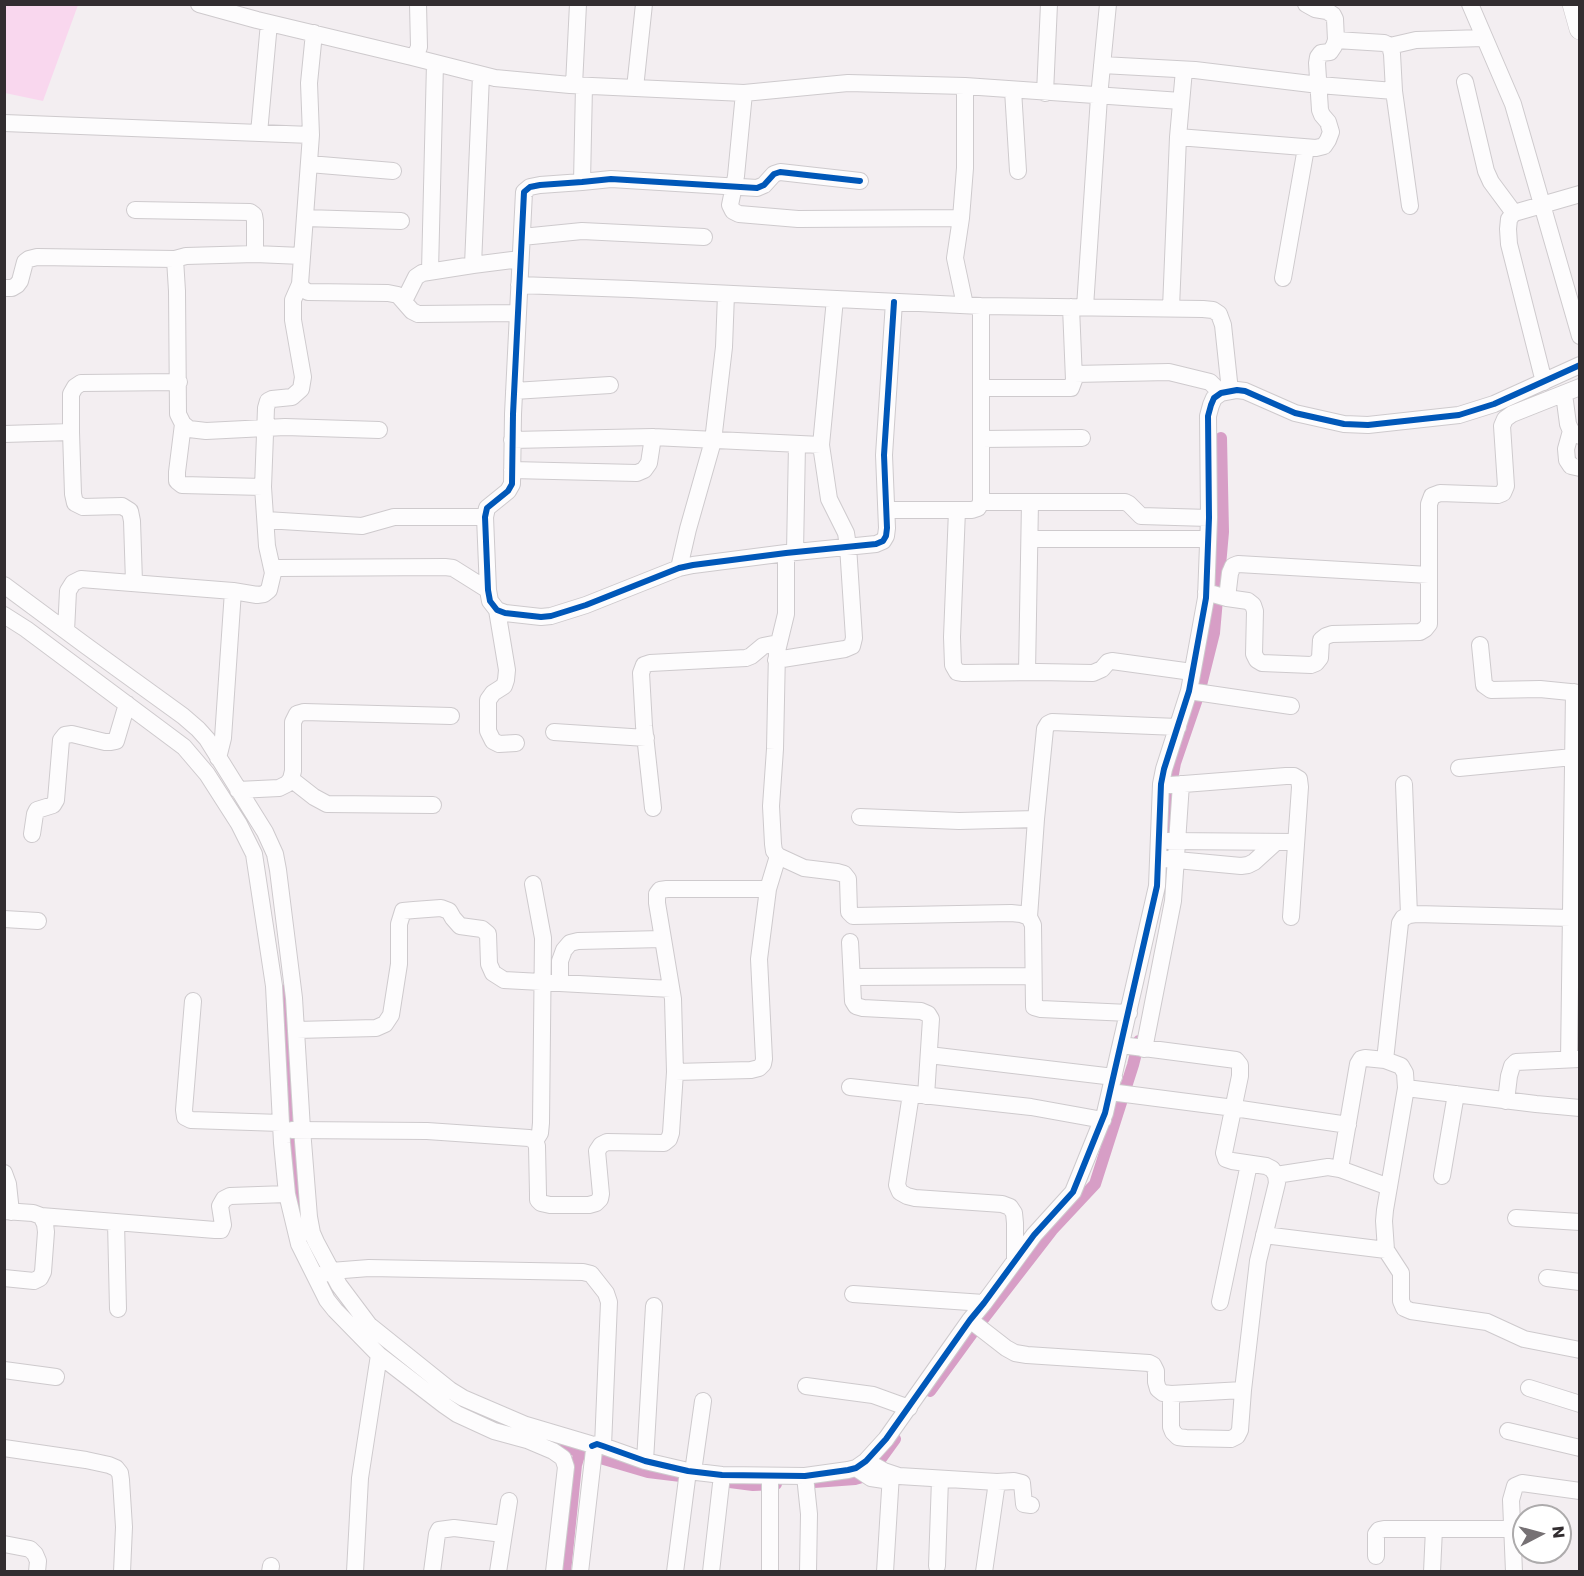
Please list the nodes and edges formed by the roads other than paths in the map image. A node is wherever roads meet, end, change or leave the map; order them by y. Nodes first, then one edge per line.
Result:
1 (199, 4) edge
2 (418, 4) edge
3 (578, 4) edge
4 (644, 4) edge
5 (1049, 4) edge
6 (1108, 4) edge
7 (1306, 4) edge
8 (1470, 4) edge
9 (1573, 4) edge
10 (269, 23) junction
11 (1580, 29) edge
12 (314, 33) junction
13 (1484, 38) junction
14 (1336, 40) junction
15 (1390, 46) junction
16 (412, 57) junction
17 (435, 63) junction
18 (1102, 65) junction
19 (1184, 70) junction
20 (481, 75) junction
21 (1465, 82) dead end
22 (1319, 85) junction
23 (579, 86) junction
24 (965, 86) junction
25 (635, 88) junction
26 (1013, 90) junction
27 (1395, 91) junction
28 (744, 93) junction
29 (1045, 93) junction
30 (1099, 97) junction
31 (1181, 101) junction
32 (4, 123) edge
33 (259, 133) junction
34 (311, 135) junction
35 (1178, 137) junction
36 (1306, 147) junction
37 (309, 164) junction
38 (393, 171) dead end
39 (1018, 171) dead end
40 (860, 181) dead end
41 (582, 182) junction
42 (734, 187) junction
43 (1580, 194) edge
44 (1543, 204) junction
45 (1410, 206) dead end
46 (135, 210) dead end
47 (1514, 213) junction
48 (305, 218) junction
49 (961, 218) junction
50 (401, 221) dead end
51 (522, 237) junction
52 (704, 237) dead end
53 (255, 254) junction
54 (302, 256) junction
55 (520, 259) junction
56 (175, 260) junction
57 (473, 265) junction
58 (430, 272) junction
59 (1283, 278) dead end
60 (300, 284) junction
61 (519, 285) junction
62 (4, 288) edge
63 (726, 294) junction
64 (835, 299) junction
65 (404, 302) junction
66 (894, 302) junction
67 (973, 306) junction
68 (1078, 307) junction
69 (1171, 308) junction
70 (518, 313) junction
71 (1580, 336) edge
72 (1580, 365) edge
73 (1074, 374) junction
74 (178, 382) junction
75 (1544, 382) junction
76 (610, 386) dead end
77 (981, 388) junction
78 (1572, 390) edge
79 (514, 391) junction
80 (1225, 392) junction
81 (183, 424) junction
82 (266, 428) junction
83 (379, 430) dead end
84 (71, 432) junction
85 (1575, 433) edge
86 (4, 434) edge
87 (653, 437) junction
88 (1082, 438) dead end
89 (981, 439) junction
90 (512, 440) junction
91 (713, 441) junction
92 (797, 444) junction
93 (821, 446) junction
94 (1580, 468) edge
95 (512, 471) junction
96 (263, 487) junction
97 (981, 502) junction
98 (1030, 502) junction
99 (886, 510) junction
100 (957, 510) junction
101 (485, 517) junction
102 (1209, 518) junction
103 (266, 520) junction
104 (1029, 539) junction
105 (1208, 539) junction
106 (848, 546) junction
107 (790, 552) junction
108 (679, 568) junction
109 (273, 573) junction
110 (1429, 575) junction
111 (135, 582) junction
112 (4, 585) edge
113 (488, 590) junction
114 (233, 591) junction
115 (1206, 592) junction
116 (1227, 598) junction
117 (497, 609) junction
118 (4, 615) edge
119 (66, 631) junction
120 (1480, 645) dead end
121 (777, 652) junction
122 (1027, 672) junction
123 (1192, 672) junction
124 (1189, 691) junction
125 (1577, 692) edge
126 (127, 704) junction
127 (1291, 706) dead end
128 (450, 716) dead end
129 (1178, 727) junction
130 (554, 732) dead end
131 (646, 738) junction
132 (516, 743) dead end
133 (1573, 757) junction
134 (218, 758) junction
135 (1459, 768) dead end
136 (291, 779) junction
137 (1161, 784) junction
138 (1181, 784) junction
139 (1404, 784) dead end
140 (238, 790) junction
141 (432, 805) dead end
142 (653, 808) dead end
143 (860, 817) dead end
144 (1036, 819) junction
145 (32, 834) dead end
146 (1276, 842) junction
147 (1296, 842) junction
148 (1168, 850) junction
149 (778, 856) junction
150 (533, 884) dead end
151 (768, 889) junction
152 (1574, 907) edge
153 (1409, 915) junction
154 (1029, 917) junction
155 (1291, 917) dead end
156 (4, 919) edge
157 (38, 921) dead end
158 (662, 939) junction
159 (850, 942) dead end
160 (1033, 976) junction
161 (852, 977) junction
162 (551, 983) junction
163 (671, 989) junction
164 (193, 1000) dead end
165 (1129, 1013) junction
166 (296, 1030) junction
167 (1133, 1047) junction
168 (929, 1055) junction
169 (1574, 1059) edge
170 (1385, 1060) junction
171 (675, 1072) junction
172 (850, 1087) dead end
173 (1406, 1088) junction
174 (1117, 1089) junction
175 (1456, 1094) junction
176 (919, 1095) junction
177 (1506, 1101) junction
178 (1234, 1108) junction
179 (1580, 1108) edge
180 (1103, 1120) junction
181 (1348, 1125) junction
182 (289, 1128) junction
183 (535, 1141) junction
184 (1249, 1164) junction
185 (1340, 1169) junction
186 (4, 1173) edge
187 (1276, 1175) junction
188 (1442, 1176) dead end
189 (1389, 1187) junction
190 (287, 1194) junction
191 (8, 1211) edge
192 (41, 1216) junction
193 (1516, 1218) dead end
194 (116, 1222) junction
195 (1580, 1222) edge
196 (1264, 1235) junction
197 (1386, 1250) junction
198 (1016, 1261) junction
199 (324, 1274) junction
200 (4, 1278) edge
201 (1547, 1278) dead end
202 (1580, 1282) edge
203 (853, 1294) dead end
204 (1220, 1302) dead end
205 (984, 1303) junction
206 (654, 1306) dead end
207 (118, 1308) dead end
208 (976, 1325) junction
209 (1580, 1350) edge
210 (379, 1355) junction
211 (4, 1370) edge
212 (56, 1377) dead end
213 (806, 1386) dead end
214 (1529, 1388) dead end
215 (1243, 1390) junction
216 (1171, 1394) junction
217 (703, 1401) dead end
218 (1580, 1404) edge
219 (909, 1408) junction
220 (1508, 1431) dead end
221 (4, 1448) edge
222 (1580, 1448) edge
223 (595, 1451) junction
224 (645, 1461) junction
225 (873, 1467) junction
226 (689, 1475) junction
227 (940, 1479) junction
228 (721, 1481) junction
229 (806, 1482) junction
230 (998, 1482) junction
231 (770, 1483) junction
232 (1580, 1491) edge
233 (509, 1501) dead end
234 (1031, 1505) dead end
235 (1434, 1529) junction
236 (1512, 1529) joint
237 (504, 1534) junction
238 (4, 1544) edge
239 (1376, 1556) dead end
240 (938, 1566) dead end
241 (38, 1572) edge
242 (122, 1572) edge
243 (355, 1572) edge
244 (432, 1572) edge
245 (498, 1572) edge
246 (554, 1572) edge
247 (580, 1572) edge
248 (675, 1572) edge
249 (711, 1572) edge
250 (770, 1572) edge
251 (808, 1572) edge
252 (885, 1572) edge
253 (984, 1572) edge
254 (1432, 1572) edge

1 - 10 street
2 - 16 street
3 - 23 street
4 - 25 street
5 - 29 street
6 - 18 street
7 - 14 street
8 - 13 street
9 - 11 main road
10 - 12 street
10 - 33 street
12 - 16 street
12 - 34 street
13 - 15 street
13 - 44 street
14 - 15 street
14 - 22 street
15 - 27 street
16 - 17 street
17 - 20 street
17 - 58 street
18 - 19 street
18 - 30 street
19 - 22 street
19 - 31 street
20 - 23 street
20 - 57 street
21 - 47 street
22 - 27 street
22 - 36 street
23 - 25 street
23 - 41 street
24 - 26 street
24 - 28 street
24 - 49 street
25 - 28 street
26 - 29 street
26 - 39 street
27 - 45 street
28 - 42 street
29 - 30 street
30 - 31 street
30 - 68 street
31 - 35 street
32 - 33 street
33 - 34 street
34 - 37 street
35 - 36 street
35 - 69 street
36 - 59 street
37 - 38 street
37 - 48 street
40 - 42 street
41 - 42 street
41 - 51 street
42 - 49 street
43 - 44 street
44 - 47 street
44 - 71 street
46 - 53 street
47 - 75 street
48 - 50 street
48 - 54 street
49 - 67 street
51 - 52 street
51 - 55 street
53 - 54 street
53 - 56 street
54 - 60 street
55 - 57 street
55 - 61 street
56 - 62 street
56 - 74 street
57 - 58 street
58 - 65 street
60 - 65 street
60 - 82 street
61 - 63 street
61 - 70 street
63 - 64 street
63 - 91 street
64 - 66 street
64 - 93 street
65 - 70 street
66 - 67 street
66 - 99 street
67 - 68 street
67 - 77 street
68 - 69 street
68 - 73 street
69 - 80 street
70 - 79 street
72 - 75 street
73 - 77 street
73 - 80 street
74 - 81 street
74 - 84 street
75 - 80 street
76 - 79 street
77 - 89 street
78 - 85 street
78 - 110 street
79 - 90 street
80 - 102 street
81 - 82 street
81 - 96 street
82 - 83 street
82 - 96 street
84 - 86 street
84 - 111 street
85 - 94 street
87 - 90 street
87 - 91 street
87 - 95 street
88 - 89 street
89 - 97 street
90 - 95 street
91 - 92 street
91 - 108 street
92 - 93 street
92 - 107 street
93 - 106 street
95 - 101 street
96 - 103 street
97 - 98 street
97 - 100 street
98 - 102 street
98 - 104 street
99 - 100 street
99 - 106 street
100 - 122 street
101 - 103 street
101 - 113 street
102 - 105 street
103 - 109 street
104 - 105 street
104 - 122 street
105 - 115 street
106 - 107 street
106 - 121 street
107 - 108 street
107 - 121 street
108 - 117 street
109 - 113 street
109 - 114 street
110 - 116 street
110 - 116 street
111 - 114 street
111 - 119 street
112 - 119 street
113 - 117 street
114 - 134 street
115 - 116 street
115 - 123 street
117 - 132 street
118 - 126 street
119 - 134 street
120 - 125 street
121 - 131 street
121 - 149 street
122 - 123 street
123 - 124 street
124 - 127 street
124 - 129 street
125 - 133 street
126 - 145 street
126 - 182 street
128 - 136 street
129 - 137 street
129 - 144 street
130 - 131 street
131 - 142 street
133 - 135 street
133 - 152 street
134 - 140 street
136 - 140 street
136 - 141 street
137 - 138 street
137 - 148 street
138 - 147 street
138 - 148 street
139 - 153 street
140 - 166 street
143 - 144 street
144 - 154 street
146 - 147 street
146 - 148 street
146 - 148 street
147 - 155 street
148 - 165 street
148 - 167 street
149 - 151 street
149 - 154 street
150 - 162 street
151 - 158 street
151 - 171 street
152 - 153 street
152 - 169 street
153 - 170 street
154 - 160 street
156 - 157 street
158 - 162 street
158 - 163 street
159 - 161 street
160 - 161 street
160 - 165 street
161 - 168 street
162 - 163 street
162 - 166 street
162 - 183 street
163 - 171 street
164 - 182 street
165 - 167 street
166 - 182 street
167 - 174 street
167 - 178 street
168 - 174 street
168 - 176 street
169 - 177 street
170 - 173 street
170 - 181 street
171 - 183 street
172 - 176 street
173 - 175 street
173 - 189 street
174 - 178 street
174 - 180 street
175 - 177 street
175 - 188 street
176 - 180 street
176 - 198 street
177 - 179 street
178 - 181 street
178 - 184 street
180 - 198 street
181 - 185 street
182 - 183 street
182 - 190 street
182 - 199 street
184 - 187 street
184 - 204 street
185 - 187 street
185 - 189 street
186 - 191 street
187 - 196 street
189 - 197 street
190 - 194 street
190 - 199 street
191 - 192 street
192 - 194 street
192 - 200 street
193 - 195 street
194 - 207 street
196 - 197 street
196 - 215 street
197 - 209 street
198 - 205 street
199 - 210 street
199 - 223 street
199 - 223 street
201 - 202 street
203 - 205 street
205 - 208 street
206 - 224 street
208 - 216 street
208 - 219 street
210 - 243 street
210 - 246 street
211 - 212 street
213 - 219 street
214 - 218 street
215 - 216 street
215 - 216 street
217 - 226 street
219 - 225 street
220 - 222 street
221 - 242 street
223 - 224 street
223 - 247 street
224 - 226 street
225 - 227 street
225 - 229 street
225 - 252 street
226 - 228 street
226 - 248 street
227 - 230 street
227 - 240 street
228 - 231 street
228 - 249 street
229 - 231 street
229 - 251 street
230 - 234 street
230 - 253 street
231 - 250 street
232 - 236 street
233 - 237 street
235 - 236 street
235 - 239 street
235 - 254 street
237 - 244 street
237 - 245 street
238 - 241 street

